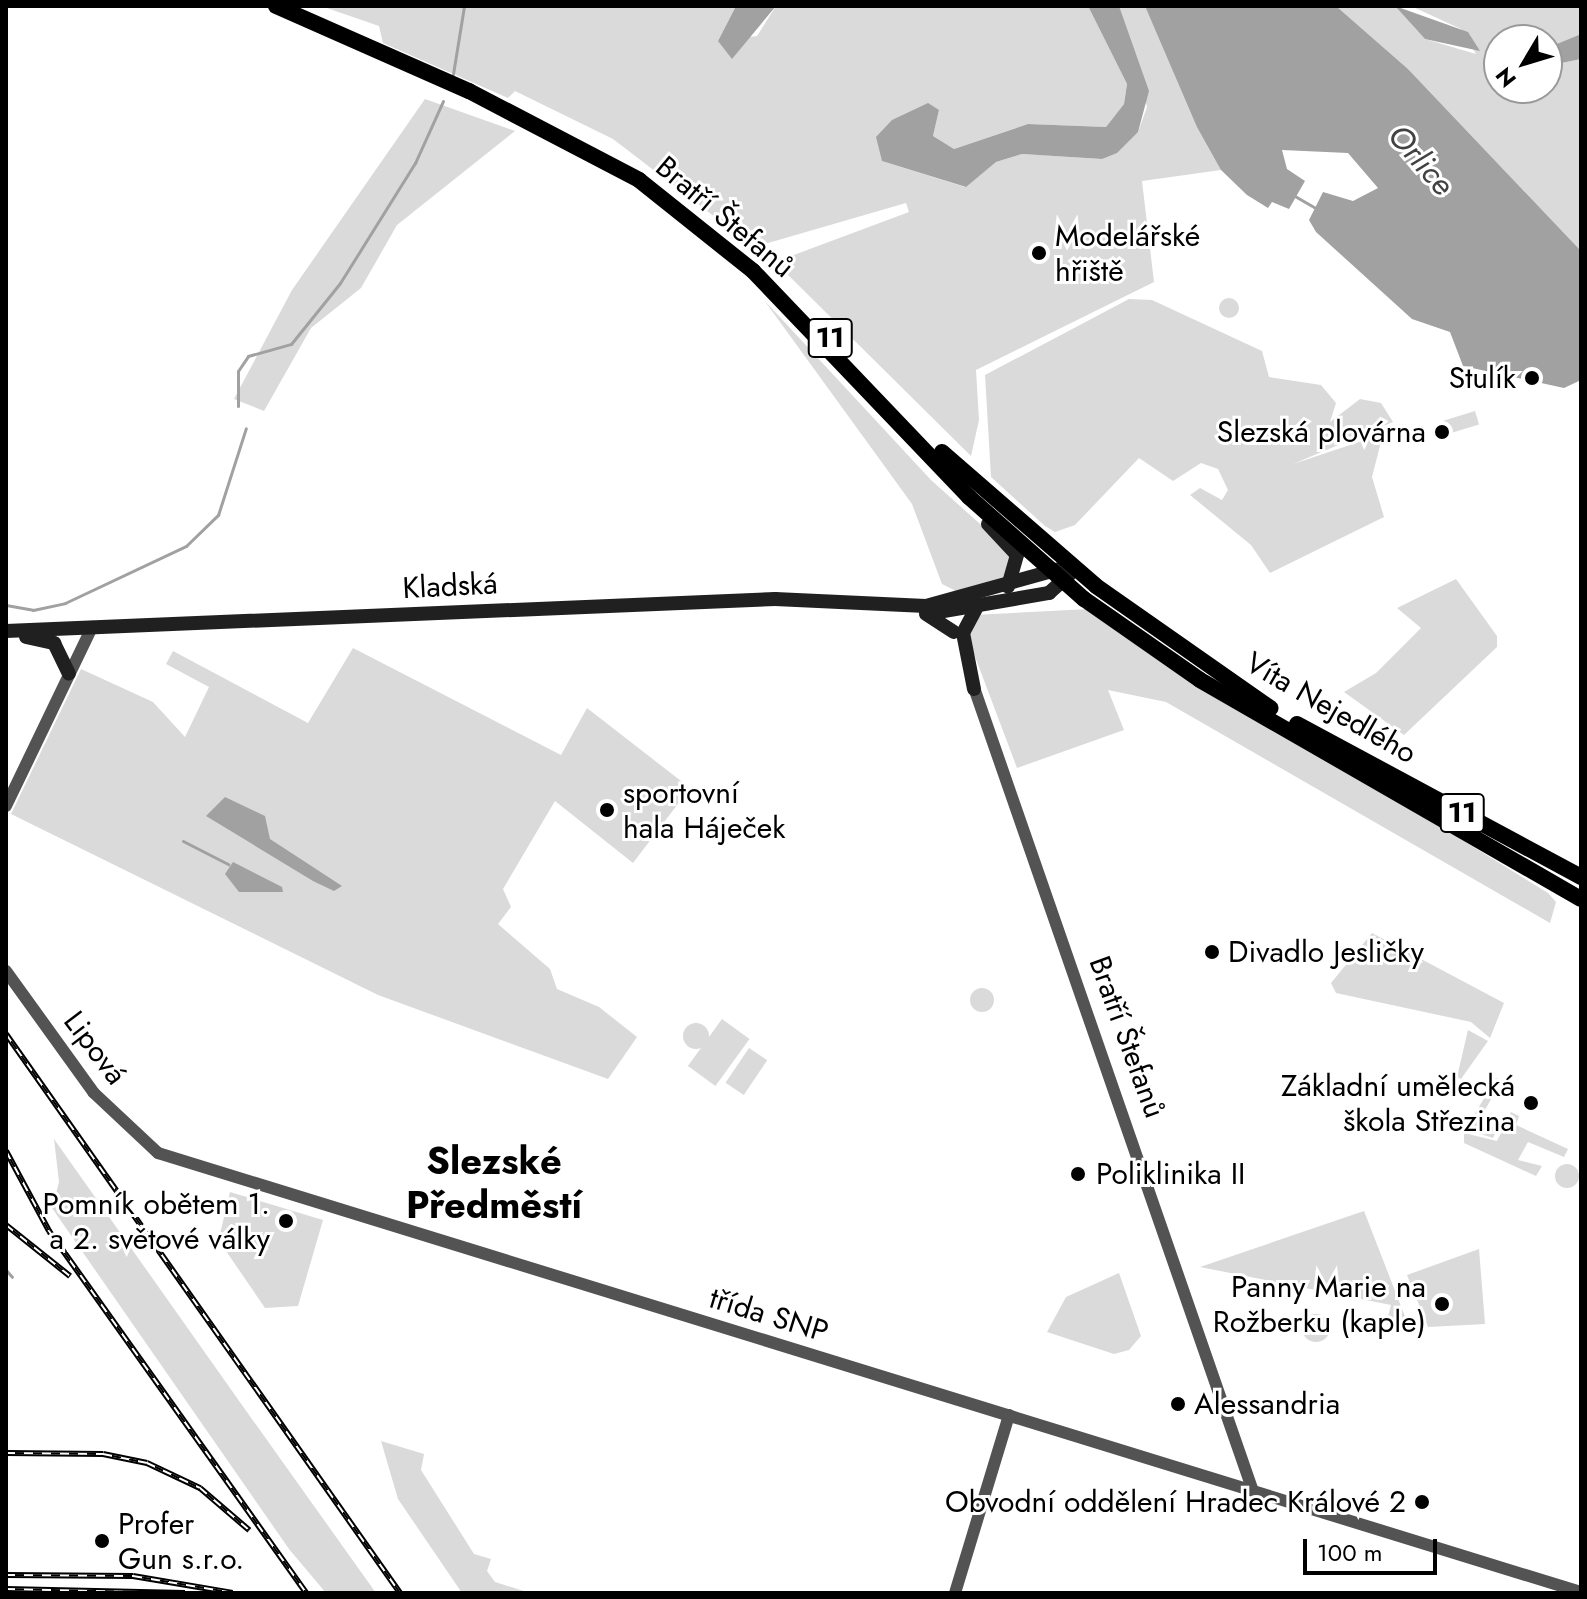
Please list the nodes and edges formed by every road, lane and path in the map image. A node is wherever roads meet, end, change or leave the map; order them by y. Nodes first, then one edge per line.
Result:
1 (276, 6) edge
2 (469, 91) junction
3 (959, 486) junction
4 (1069, 562) junction
5 (1053, 578) junction
6 (1007, 588) junction
7 (1084, 599) joint
8 (896, 606) junction
9 (945, 608) junction
10 (976, 609) junction
11 (926, 614) junction
12 (92, 627) junction
13 (954, 632) junction
14 (6, 633) edge
15 (69, 674) junction
16 (974, 689) junction
17 (6, 806) edge
18 (1581, 877) edge
19 (1581, 899) edge
20 (6, 971) edge
21 (150, 1149) joint
22 (1009, 1415) junction
23 (1253, 1491) junction
24 (1581, 1592) edge
25 (955, 1593) edge

1 - 2 main road, Bratří Štefanů / 11
2 - 3 main road, Bratří Štefanů / 11
2 - 4 main road, Bratří Štefanů / 11
3 - 5 main road, Bratří Štefanů / 11
3 - 6 main road
4 - 5 main road, Kladská
4 - 18 main road, Víta Nejedlého / 11
5 - 6 main road, Kladská
5 - 7 main road, Bratří Štefanů
5 - 10 main road, Kladská
6 - 9 main road, Kladská
7 - 19 main road, Víta Nejedlého / 11
8 - 9 main road, Kladská
8 - 11 main road, Kladská
8 - 12 main road, Kladská
9 - 10 main road, Kladská
9 - 11 main road, Kladská
9 - 13 street, Bratří Štefanů
10 - 16 main road
11 - 13 main road
12 - 14 main road, Kladská
12 - 15 street
13 - 16 street, Bratří Štefanů
14 - 15 main road
15 - 17 street
16 - 23 street, Bratří Štefanů
20 - 21 street, Lipová
21 - 22 street, třída SNP
22 - 23 street, třída SNP
22 - 25 street
23 - 24 street, třída SNP

